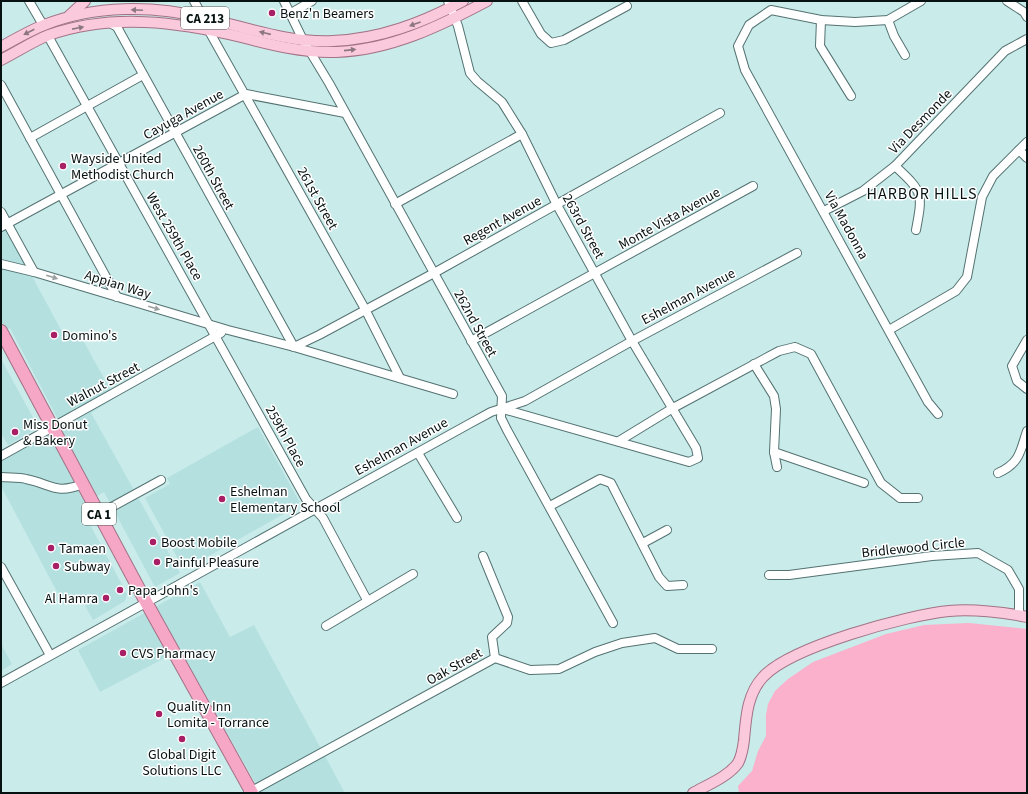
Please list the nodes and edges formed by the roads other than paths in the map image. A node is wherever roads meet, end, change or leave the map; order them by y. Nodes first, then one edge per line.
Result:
1 (29, 1) edge
2 (85, 1) edge
3 (194, 1) edge
4 (284, 1) edge
5 (312, 1) edge
6 (463, 1) edge
7 (487, 1) edge
8 (522, 1) edge
9 (920, 1) edge
10 (1007, 1) edge
11 (449, 4) edge
12 (104, 5) edge
13 (627, 6) dead end
14 (291, 13) junction
15 (69, 16) junction
16 (203, 17) junction
17 (1027, 17) edge
18 (455, 18) junction
19 (821, 20) junction
20 (888, 20) junction
21 (110, 23) junction
22 (43, 25) junction
23 (209, 31) junction
24 (48, 36) junction
25 (1027, 39) edge
26 (303, 40) junction
27 (1, 47) edge
28 (311, 51) junction
29 (905, 55) dead end
30 (1, 60) edge
31 (144, 75) junction
32 (1, 85) edge
33 (246, 94) junction
34 (851, 96) dead end
35 (87, 106) junction
36 (345, 113) junction
37 (720, 113) dead end
38 (175, 133) junction
39 (522, 134) junction
40 (30, 138) junction
41 (1027, 142) edge
42 (1019, 150) junction
43 (1027, 158) edge
44 (118, 163) junction
45 (895, 166) junction
46 (753, 186) dead end
47 (61, 194) junction
48 (395, 204) junction
49 (557, 205) junction
50 (824, 211) junction
51 (1, 212) edge
52 (4, 226) edge
53 (916, 230) dead end
54 (797, 253) dead end
55 (1, 264) edge
56 (34, 272) junction
57 (434, 273) junction
58 (595, 274) junction
59 (117, 297) junction
60 (365, 309) junction
61 (209, 324) junction
62 (228, 330) junction
63 (889, 330) junction
64 (1, 331) edge
65 (217, 336) junction
66 (1027, 340) edge
67 (471, 341) junction
68 (632, 341) junction
69 (294, 346) junction
70 (754, 364) junction
71 (400, 378) junction
72 (1027, 389) edge
73 (453, 394) dead end
74 (501, 408) junction
75 (673, 408) junction
76 (938, 414) dead end
77 (52, 426) junction
78 (1027, 431) edge
79 (619, 441) junction
80 (774, 452) junction
81 (418, 453) junction
82 (1, 456) edge
83 (777, 467) dead end
84 (998, 473) dead end
85 (1, 477) edge
86 (161, 480) dead end
87 (864, 483) dead end
88 (83, 484) junction
89 (918, 498) dead end
90 (550, 506) junction
91 (314, 509) junction
92 (99, 514) junction
93 (457, 518) dead end
94 (667, 530) dead end
95 (643, 543) junction
96 (483, 556) dead end
97 (1, 567) edge
98 (413, 574) dead end
99 (769, 575) dead end
100 (683, 585) dead end
101 (367, 600) junction
102 (146, 602) junction
103 (1023, 616) edge
104 (614, 623) dead end
105 (326, 626) dead end
106 (712, 650) dead end
107 (50, 655) junction
108 (495, 658) junction
109 (1, 682) edge
110 (250, 792) edge
111 (693, 793) edge

1 - 22 street
2 - 15 main road
3 - 16 street
4 - 14 street, 262nd Street
5 - 14 street
6 - 11 main road, CA 213
7 - 18 main road, CA 213
8 - 13 street
9 - 20 street
10 - 17 street
11 - 18 street, 263rd Street
11 -> 26 main road, CA 213
12 - 15 main road, CA 213
16 -> 12 main road, CA 213
12 - 21 main road
14 - 26 street, 262nd Street
15 - 22 main road, CA 213
26 -> 16 main road, CA 213
28 -> 18 main road, CA 213
18 - 39 street, 263rd Street
19 - 20 street
19 - 34 street
19 - 50 street, Via Madonna
20 - 29 street
21 - 23 main road, CA 213
24 -> 21 main road, CA 213
21 - 31 street, 260th Street
22 -> 27 main road, CA 213
23 - 28 main road, CA 213
23 - 33 street, 261st Street
24 - 30 main road, CA 213
24 - 35 street, West 259th Place
25 - 45 street, Via Desmonde
26 - 28 street, 262nd Street
28 - 36 street, 262nd Street
31 - 35 street
31 - 38 street, 260th Street
32 - 40 street
33 - 36 street, Cayuga Avenue
33 - 38 street, Cayuga Avenue
33 - 60 street, 261st Street
35 - 40 street
35 - 44 street, West 259th Place
36 - 48 street, 262nd Street
37 - 49 street, Regent Avenue
38 - 44 street, Cayuga Avenue
38 - 69 street, 260th Street
39 - 48 street
39 - 49 street, 263rd Street
40 - 47 street
41 - 42 street
42 - 43 street
42 - 63 street
44 - 47 street, Cayuga Avenue
44 - 61 street, West 259th Place
45 - 50 street, Via Desmonde
45 - 53 street
46 - 58 street, Monte Vista Avenue
47 - 52 street, Cayuga Avenue
47 - 59 street
48 - 57 street, 262nd Street
49 - 57 street, Regent Avenue
49 - 58 street, 263rd Street
50 - 63 street, Via Madonna
51 - 52 street
52 - 56 street
54 - 68 street, Eshelman Avenue
55 - 56 street, Appian Way
56 -> 59 street, Appian Way
57 - 60 street, Regent Avenue
57 - 67 street, 262nd Street
58 - 67 street, Monte Vista Avenue
58 - 68 street, 263rd Street
59 -> 61 street, Appian Way
60 - 69 street, Regent Avenue
60 - 71 street, 261st Street
61 - 62 street, Appian Way
61 - 65 street, 259th Place
62 - 65 street
62 - 69 street, Appian Way
63 - 76 street, Via Madonna
64 - 77 highway, CA 1
65 - 77 street, Walnut Street
65 - 91 street, 259th Place
66 - 72 street
67 - 74 street, 262nd Street
68 - 74 street, Eshelman Avenue
68 - 75 street, 263rd Street
69 - 71 street, Appian Way
70 - 75 street
70 - 80 street
70 - 89 street
71 - 73 street, Appian Way
74 - 79 street
74 - 81 street, Eshelman Avenue
74 - 90 street, 262nd Street
75 - 79 street
75 - 79 street, 263rd Street
77 - 82 street, Walnut Street
77 - 88 highway, CA 1
78 - 84 street
80 - 83 street
80 - 87 street
81 - 91 street, Eshelman Avenue
81 - 93 street
85 - 88 street
86 - 92 street
88 - 92 highway, CA 1
90 - 95 street
90 - 104 street, 262nd Street
91 - 101 street, 259th Place
91 - 102 street, Eshelman Avenue
92 - 102 highway, CA 1
94 - 95 street
95 - 100 street
96 - 108 street
97 - 107 street
98 - 101 street
99 - 103 street, Bridlewood Circle
101 - 105 street
102 - 107 street, Eshelman Avenue
102 - 110 highway, CA 1
103 - 111 main road
106 - 108 street, Oak Street
107 - 109 street, Eshelman Avenue
108 - 110 street, Oak Street

